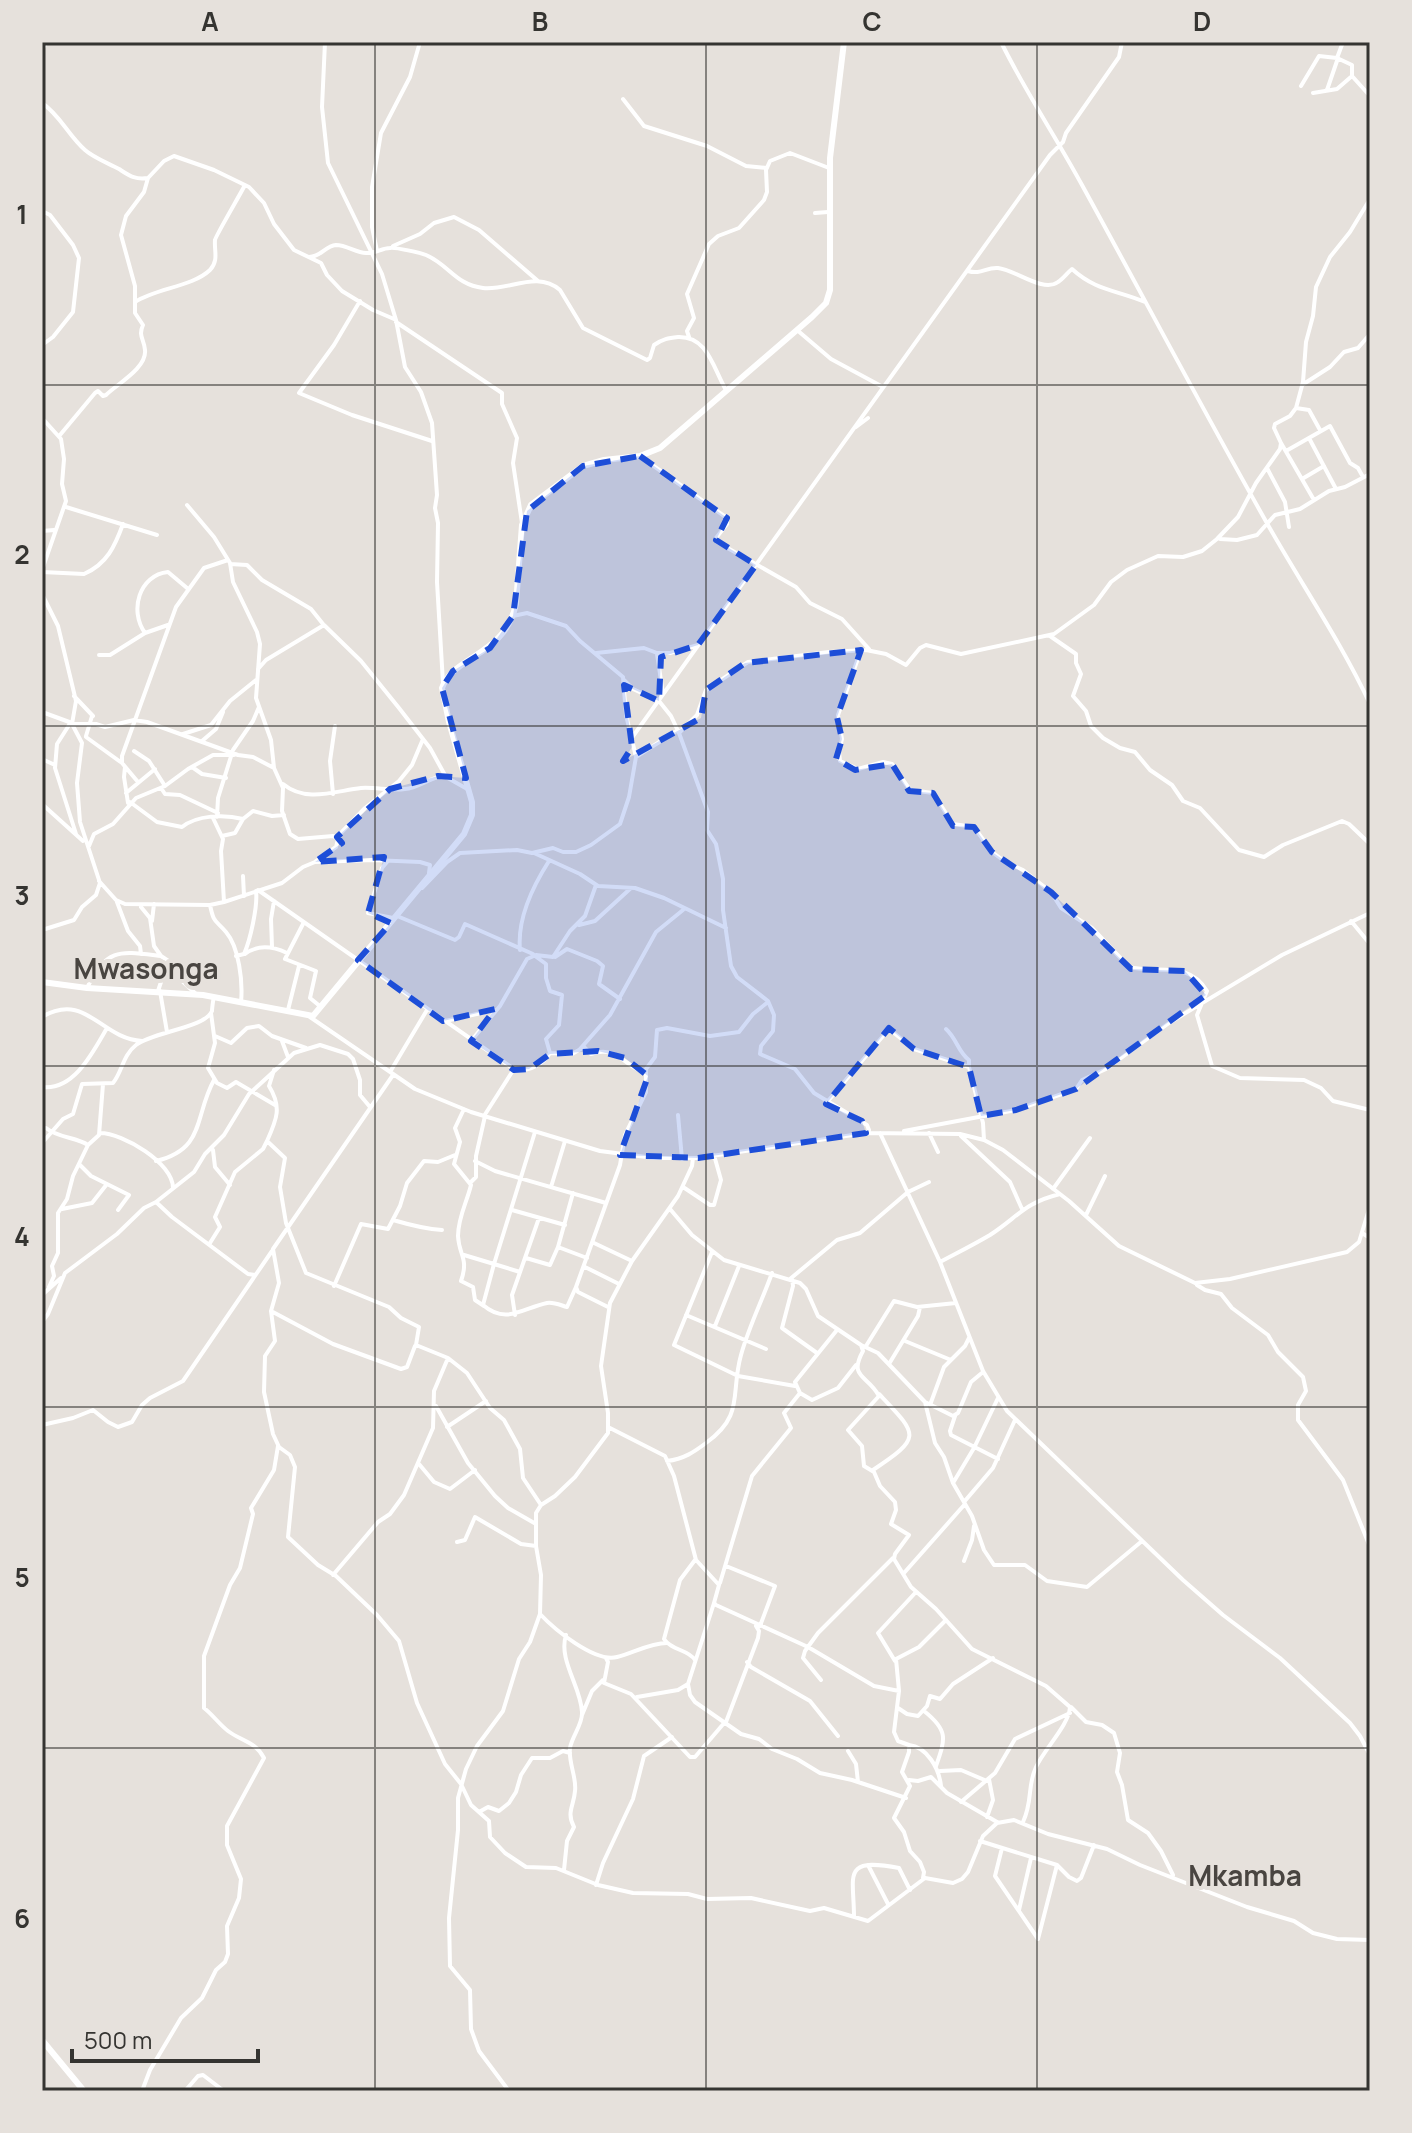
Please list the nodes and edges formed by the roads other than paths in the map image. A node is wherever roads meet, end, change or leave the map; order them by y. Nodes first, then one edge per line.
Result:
1 (47, 42) edge
2 (325, 42) edge
3 (420, 42) edge
4 (844, 42) edge
5 (1001, 42) edge
6 (1122, 42) edge
7 (1343, 42) edge
8 (42, 49) edge
9 (1338, 58) junction
10 (1352, 76) junction
11 (1301, 86) dead end
12 (1327, 91) junction
13 (1313, 93) dead end
14 (1370, 96) edge
15 (623, 99) dead end
16 (42, 103) edge
17 (1059, 146) junction
18 (767, 168) junction
19 (829, 168) junction
20 (148, 178) junction
21 (245, 185) junction
22 (1370, 199) edge
23 (42, 211) edge
24 (828, 212) junction
25 (815, 213) dead end
26 (391, 247) junction
27 (375, 252) junction
28 (309, 257) junction
29 (968, 271) junction
30 (538, 281) junction
31 (360, 301) junction
32 (135, 302) junction
33 (1145, 303) junction
34 (396, 321) junction
35 (797, 330) junction
36 (1370, 334) edge
37 (689, 337) junction
38 (42, 345) edge
39 (1302, 385) junction
40 (883, 387) junction
41 (727, 392) junction
42 (1296, 408) junction
43 (42, 418) edge
44 (868, 418) dead end
45 (854, 428) junction
46 (1320, 430) junction
47 (60, 435) junction
48 (1308, 438) junction
49 (432, 441) junction
50 (1281, 443) junction
51 (1286, 451) junction
52 (640, 456) junction
53 (1324, 466) junction
54 (1267, 468) junction
55 (1370, 474) edge
56 (1363, 477) junction
57 (1302, 479) junction
58 (1336, 489) junction
59 (1252, 495) junction
60 (1314, 500) junction
61 (187, 505) dead end
62 (66, 507) junction
63 (1288, 512) junction
64 (123, 524) junction
65 (1267, 524) junction
66 (522, 525) junction
67 (1289, 527) dead end
68 (54, 530) junction
69 (42, 531) edge
70 (157, 535) dead end
71 (1217, 539) junction
72 (229, 562) junction
73 (756, 565) junction
74 (42, 571) edge
75 (187, 588) junction
76 (42, 594) edge
77 (513, 616) junction
78 (168, 625) junction
79 (324, 625) junction
80 (145, 633) junction
81 (1050, 636) junction
82 (698, 645) junction
83 (861, 650) junction
84 (871, 650) junction
85 (594, 653) junction
86 (657, 653) junction
87 (99, 655) dead end
88 (257, 671) junction
89 (624, 679) junction
90 (256, 680) junction
91 (443, 684) junction
92 (663, 694) junction
93 (74, 696) junction
94 (659, 701) junction
95 (1370, 704) edge
96 (259, 707) junction
97 (224, 710) junction
98 (42, 712) edge
99 (92, 716) junction
100 (134, 720) junction
101 (72, 723) junction
102 (90, 725) junction
103 (99, 725) junction
104 (335, 726) dead end
105 (678, 732) junction
106 (182, 734) junction
107 (86, 737) junction
108 (423, 739) junction
109 (631, 739) junction
110 (202, 741) junction
111 (134, 751) dead end
112 (82, 754) junction
113 (234, 754) junction
114 (636, 757) junction
115 (42, 759) edge
116 (55, 765) junction
117 (124, 765) junction
118 (192, 767) junction
119 (274, 768) junction
120 (155, 769) junction
121 (446, 777) junction
122 (226, 778) junction
123 (280, 779) junction
124 (138, 782) junction
125 (163, 787) junction
126 (390, 789) junction
127 (469, 790) junction
128 (126, 793) junction
129 (333, 794) junction
130 (130, 803) junction
131 (43, 806) edge
132 (284, 815) junction
133 (216, 816) junction
134 (243, 819) junction
135 (76, 834) junction
136 (222, 836) junction
137 (337, 837) junction
138 (85, 842) junction
139 (1370, 844) edge
140 (89, 848) junction
141 (532, 853) junction
142 (389, 860) junction
143 (549, 861) junction
144 (315, 862) junction
145 (243, 876) dead end
146 (99, 881) junction
147 (596, 885) junction
148 (631, 888) junction
149 (420, 890) junction
150 (257, 891) junction
151 (244, 896) junction
152 (413, 898) junction
153 (116, 900) junction
154 (274, 901) junction
155 (224, 902) junction
156 (154, 904) junction
157 (210, 905) junction
158 (140, 906) junction
159 (686, 910) junction
160 (1370, 913) edge
161 (396, 918) junction
162 (1351, 921) junction
163 (304, 922) junction
164 (151, 924) junction
165 (578, 925) junction
166 (726, 928) junction
167 (43, 929) edge
168 (1370, 944) edge
169 (272, 947) junction
170 (520, 950) junction
171 (287, 953) junction
172 (141, 954) junction
173 (244, 954) junction
174 (535, 955) junction
175 (161, 956) junction
176 (236, 956) junction
177 (553, 957) junction
178 (358, 960) junction
179 (299, 966) junction
180 (181, 980) junction
181 (42, 982) edge
182 (87, 988) junction
183 (159, 991) junction
184 (196, 994) junction
185 (214, 997) junction
186 (620, 999) junction
187 (241, 1002) junction
188 (768, 1002) junction
189 (1204, 1002) junction
190 (321, 1007) junction
191 (288, 1010) junction
192 (427, 1010) junction
193 (497, 1010) junction
194 (211, 1012) junction
195 (42, 1017) edge
196 (310, 1017) junction
197 (443, 1021) junction
198 (107, 1028) junction
199 (946, 1029) dead end
200 (167, 1032) junction
201 (215, 1036) junction
202 (281, 1039) junction
203 (145, 1041) junction
204 (471, 1041) junction
205 (306, 1048) junction
206 (580, 1049) junction
207 (550, 1053) junction
208 (288, 1057) junction
209 (969, 1067) junction
210 (274, 1070) junction
211 (514, 1070) junction
212 (645, 1072) junction
213 (391, 1073) junction
214 (214, 1080) junction
215 (103, 1084) junction
216 (42, 1087) edge
217 (252, 1091) junction
218 (828, 1101) junction
219 (276, 1107) junction
220 (370, 1107) junction
221 (464, 1109) junction
222 (1370, 1110) edge
223 (678, 1115) dead end
224 (485, 1116) junction
225 (981, 1116) junction
226 (59, 1125) junction
227 (868, 1126) junction
228 (44, 1128) edge
229 (901, 1131) dead end
230 (535, 1132) junction
231 (53, 1133) junction
232 (866, 1133) junction
233 (878, 1133) junction
234 (929, 1133) junction
235 (99, 1134) junction
236 (960, 1134) junction
237 (1090, 1138) dead end
238 (984, 1140) junction
239 (267, 1141) junction
240 (565, 1141) junction
241 (42, 1143) edge
242 (88, 1145) junction
243 (214, 1147) junction
244 (938, 1152) dead end
245 (457, 1154) junction
246 (620, 1155) junction
247 (714, 1155) junction
248 (693, 1158) junction
249 (682, 1159) junction
250 (156, 1161) junction
251 (475, 1161) junction
252 (79, 1164) junction
253 (1105, 1176) dead end
254 (522, 1178) junction
255 (929, 1182) dead end
256 (470, 1183) junction
257 (107, 1184) junction
258 (230, 1185) junction
259 (551, 1187) junction
260 (683, 1187) junction
261 (173, 1188) junction
262 (1053, 1189) junction
263 (908, 1192) junction
264 (573, 1193) junction
265 (1060, 1194) junction
266 (156, 1202) junction
267 (606, 1203) junction
268 (1370, 1206) edge
269 (62, 1209) junction
270 (670, 1209) junction
271 (118, 1210) dead end
272 (512, 1210) junction
273 (1022, 1210) junction
274 (1086, 1215) junction
275 (539, 1218) junction
276 (393, 1220) junction
277 (565, 1225) junction
278 (287, 1228) junction
279 (442, 1230) dead end
280 (1362, 1233) junction
281 (1370, 1238) edge
282 (593, 1242) junction
283 (210, 1243) junction
284 (558, 1247) junction
285 (273, 1249) junction
286 (712, 1252) junction
287 (464, 1255) junction
288 (526, 1258) junction
289 (587, 1258) junction
290 (632, 1261) junction
291 (940, 1262) junction
292 (494, 1264) junction
293 (584, 1266) junction
294 (739, 1266) junction
295 (520, 1272) junction
296 (772, 1273) junction
297 (255, 1275) junction
298 (63, 1277) junction
299 (791, 1279) junction
300 (1195, 1283) junction
301 (619, 1284) junction
302 (334, 1286) junction
303 (49, 1287) junction
304 (576, 1287) junction
305 (42, 1295) edge
306 (956, 1303) junction
307 (484, 1306) junction
308 (608, 1307) junction
309 (920, 1307) junction
310 (271, 1311) junction
311 (515, 1315) junction
312 (686, 1315) junction
313 (42, 1322) edge
314 (715, 1326) junction
315 (837, 1330) junction
316 (970, 1336) junction
317 (746, 1339) junction
318 (904, 1341) junction
319 (972, 1343) junction
320 (416, 1345) junction
321 (864, 1346) junction
322 (965, 1346) junction
323 (766, 1349) dead end
324 (818, 1353) junction
325 (448, 1358) junction
326 (951, 1360) junction
327 (889, 1364) junction
328 (856, 1365) junction
329 (983, 1371) junction
330 (738, 1376) junction
331 (795, 1386) junction
332 (800, 1393) junction
333 (879, 1394) junction
334 (998, 1398) junction
335 (486, 1401) junction
336 (927, 1403) junction
337 (436, 1406) junction
338 (955, 1416) junction
339 (1015, 1420) junction
340 (42, 1425) edge
341 (447, 1427) junction
342 (608, 1427) junction
343 (278, 1445) junction
344 (974, 1448) junction
345 (998, 1459) junction
346 (667, 1461) junction
347 (419, 1464) junction
348 (476, 1470) junction
349 (873, 1471) junction
350 (953, 1483) junction
351 (965, 1503) junction
352 (541, 1505) junction
353 (974, 1523) junction
354 (536, 1524) junction
355 (1142, 1541) junction
356 (457, 1542) dead end
357 (536, 1546) junction
358 (1370, 1547) edge
359 (894, 1556) junction
360 (696, 1560) junction
361 (964, 1561) dead end
362 (726, 1566) junction
363 (904, 1573) junction
364 (333, 1575) junction
365 (719, 1585) junction
366 (916, 1592) junction
367 (714, 1603) junction
368 (540, 1614) junction
369 (946, 1620) junction
370 (759, 1627) junction
371 (566, 1635) junction
372 (663, 1642) junction
373 (808, 1647) junction
374 (606, 1658) junction
375 (993, 1658) junction
376 (695, 1660) junction
377 (895, 1661) junction
378 (748, 1665) junction
379 (603, 1680) junction
380 (821, 1680) dead end
381 (688, 1684) junction
382 (682, 1689) junction
383 (899, 1691) junction
384 (689, 1692) junction
385 (635, 1697) junction
386 (1070, 1707) junction
387 (898, 1708) junction
388 (924, 1711) junction
389 (1070, 1713) junction
390 (582, 1715) junction
391 (726, 1722) junction
392 (838, 1736) dead end
393 (672, 1737) junction
394 (909, 1745) junction
395 (848, 1751) dead end
396 (570, 1753) junction
397 (1370, 1755) edge
398 (938, 1769) junction
399 (907, 1779) junction
400 (988, 1780) junction
401 (858, 1782) junction
402 (461, 1784) junction
403 (942, 1788) junction
404 (906, 1798) junction
405 (961, 1802) junction
406 (479, 1812) junction
407 (987, 1817) junction
408 (1023, 1822) junction
409 (997, 1823) junction
410 (980, 1841) junction
411 (1094, 1845) junction
412 (1002, 1848) junction
413 (1031, 1858) junction
414 (868, 1865) junction
415 (1057, 1865) junction
416 (564, 1870) junction
417 (1174, 1877) junction
418 (923, 1878) junction
419 (596, 1885) junction
420 (910, 1890) junction
421 (888, 1904) junction
422 (1019, 1910) junction
423 (854, 1917) junction
424 (1370, 1940) edge
425 (42, 2040) edge
426 (219, 2089) edge
427 (84, 2091) edge
428 (142, 2091) edge
429 (185, 2091) edge
430 (509, 2091) edge

1 - 8 street
2 - 27 street
3 - 27 street
4 - 19 street
5 - 17 street
6 - 17 street
7 - 9 street
9 - 10 street
9 - 11 street
9 - 12 street
10 - 12 street
10 - 14 street
12 - 13 street
15 - 18 street
16 - 20 street
17 - 29 street
17 - 33 street
18 - 19 street
18 - 37 street
19 - 24 street
20 - 21 street
20 - 32 street
21 - 28 street
21 - 32 street
22 - 39 street
23 - 38 street
24 - 25 street
24 - 35 street
26 - 27 street
26 - 30 street
26 - 30 street
27 - 28 street
27 - 34 street
28 - 31 street
29 - 33 street
29 - 40 street
30 - 37 street
31 - 34 street
31 - 49 street
32 - 47 street
33 - 59 street
34 - 49 street
34 - 66 street
35 - 40 street
35 - 41 street
36 - 39 street
37 - 41 street
39 - 42 street
40 - 45 street
41 - 52 street
42 - 46 street
42 - 50 street
43 - 47 street
44 - 45 street
45 - 73 street
46 - 48 street
46 - 56 street
47 - 62 street
48 - 51 street
48 - 53 street
49 - 91 street
50 - 51 street
50 - 54 street
51 - 57 street
52 - 66 street
52 - 73 street
53 - 57 street
53 - 58 street
54 - 59 street
54 - 63 street
55 - 56 street
56 - 58 street
57 - 60 street
58 - 60 street
59 - 65 street
59 - 71 street
60 - 63 street
61 - 72 street
62 - 64 street
62 - 68 street
63 - 65 street
63 - 67 street
64 - 70 street
64 - 74 street
65 - 71 street
65 - 95 street
66 - 77 street
68 - 69 street
68 - 74 street
71 - 81 street
72 - 75 street
72 - 79 street
72 - 88 street
73 - 82 street
73 - 84 street
75 - 78 street
75 - 80 street
76 - 93 street
77 - 85 street
77 - 91 street
78 - 80 street
78 - 100 street
79 - 88 street
79 - 108 street
80 - 87 street
81 - 84 street
81 - 139 street
82 - 86 street
82 - 92 street
83 - 84 street
83 - 105 street
83 - 189 street
85 - 86 street
85 - 89 street
86 - 92 street
88 - 90 street
89 - 94 street
89 - 109 street
90 - 96 street
90 - 97 street
91 - 127 street
92 - 94 street
93 - 99 street
93 - 101 street
94 - 105 street
94 - 109 street
96 - 113 street
96 - 119 street
97 - 106 street
97 - 110 street
98 - 101 street
99 - 102 street
99 - 103 street
100 - 103 street
100 - 106 street
100 - 117 street
101 - 102 street
101 - 112 street
101 - 116 street
102 - 103 street
102 - 107 street
104 - 129 street
105 - 114 street
105 - 166 street
106 - 110 street
107 - 112 street
107 - 117 street
108 - 121 street
108 - 126 street
109 - 114 street
110 - 113 street
111 - 120 street
112 - 138 street
113 - 118 street
113 - 119 street
113 - 122 street
114 - 141 street
115 - 116 street
116 - 135 street
117 - 124 street
117 - 128 street
118 - 122 street
118 - 125 street
119 - 123 street
120 - 124 street
120 - 125 street
121 - 126 street
121 - 127 street
122 - 133 street
123 - 129 street
123 - 132 street
124 - 128 street
125 - 130 street
125 - 133 street
126 - 129 street
126 - 137 street
127 - 149 street
128 - 130 street
130 - 133 street
130 - 140 street
131 - 135 street
132 - 134 street
132 - 137 street
133 - 134 street
133 - 136 street
134 - 136 street
135 - 138 street
136 - 155 street
137 - 144 street
138 - 140 street
140 - 146 street
141 - 143 street
141 - 149 street
142 - 144 street
142 - 152 street
142 - 161 street
143 - 147 street
143 - 170 street
144 - 150 street
145 - 151 street
146 - 153 street
146 - 167 street
147 - 148 street
147 - 165 street
148 - 159 street
148 - 165 street
149 - 152 street
150 - 151 street
150 - 154 street
150 - 173 street
151 - 155 street
152 - 161 street
153 - 158 street
153 - 172 street
154 - 163 street
154 - 169 street
155 - 157 street
156 - 157 street
156 - 158 street
156 - 164 street
157 - 176 street
158 - 164 street
159 - 166 street
159 - 186 street
160 - 162 street
161 - 170 street
161 - 178 street
162 - 168 street
162 - 189 street
163 - 171 street
163 - 178 street
164 - 175 street
165 - 177 street
166 - 188 street
169 - 171 street
169 - 173 street
170 - 174 street
171 - 179 street
172 - 175 street
172 - 182 street
173 - 176 street
174 - 177 street
174 - 193 street
174 - 207 street
175 - 180 street
176 - 187 street
177 - 186 street
178 - 190 street
178 - 192 street
179 - 190 street
179 - 191 street
180 - 183 street
180 - 184 street
181 - 182 street
182 - 183 street
183 - 184 street
183 - 200 street
184 - 185 street
185 - 187 street
185 - 194 street
186 - 206 street
187 - 191 street
188 - 212 street
188 - 218 street
189 - 222 street
189 - 225 street
190 - 196 street
191 - 196 street
192 - 197 street
192 - 213 street
193 - 197 street
193 - 204 street
194 - 200 street
194 - 201 street
195 - 198 street
196 - 213 street
197 - 204 street
198 - 203 street
198 - 216 street
199 - 209 street
200 - 203 street
201 - 202 street
201 - 214 street
202 - 205 street
202 - 208 street
203 - 215 street
204 - 211 street
205 - 208 street
205 - 220 street
206 - 207 street
206 - 212 street
207 - 211 street
208 - 210 street
209 - 218 street
209 - 225 street
210 - 217 street
210 - 219 street
211 - 224 street
212 - 246 street
213 - 220 street
213 - 221 street
214 - 217 street
214 - 250 street
215 - 226 street
215 - 235 street
217 - 219 street
217 - 243 street
218 - 227 street
219 - 239 street
220 - 278 street
221 - 224 street
221 - 245 street
223 - 249 street
224 - 230 street
224 - 251 street
225 - 229 street
225 - 238 street
226 - 228 street
226 - 231 street
227 - 232 street
227 - 233 street
228 - 231 street
230 - 240 street
230 - 254 street
231 - 241 street
231 - 242 street
232 - 233 street
232 - 247 street
233 - 234 street
233 - 263 street
234 - 236 street
234 - 244 street
235 - 242 street
235 - 250 street
236 - 238 street
236 - 273 street
237 - 262 street
238 - 262 street
239 - 258 street
239 - 278 street
240 - 246 street
240 - 259 street
242 - 252 street
243 - 258 street
243 - 261 street
245 - 256 street
245 - 276 street
246 - 249 street
246 - 267 street
247 - 248 street
247 - 260 street
248 - 249 street
248 - 260 street
250 - 261 street
251 - 254 street
251 - 256 street
252 - 257 street
252 - 269 street
253 - 274 street
254 - 259 street
254 - 272 street
255 - 263 street
256 - 287 street
257 - 269 street
257 - 271 street
258 - 283 street
259 - 264 street
260 - 270 street
261 - 266 street
262 - 265 street
263 - 291 street
263 - 299 street
264 - 267 street
264 - 277 street
265 - 273 street
265 - 274 street
266 - 283 street
266 - 298 street
267 - 282 street
268 - 280 street
269 - 303 street
270 - 286 street
270 - 290 street
272 - 275 street
272 - 292 street
273 - 291 street
274 - 300 street
275 - 277 street
275 - 288 street
276 - 279 street
276 - 302 street
277 - 284 street
278 - 285 street
278 - 302 street
280 - 281 street
280 - 300 street
282 - 289 street
282 - 290 street
283 - 297 street
284 - 288 street
284 - 289 street
285 - 297 street
285 - 310 street
286 - 294 street
286 - 312 street
287 - 292 street
287 - 307 street
288 - 295 street
289 - 293 street
290 - 301 street
291 - 306 street
292 - 295 street
292 - 307 street
293 - 301 street
293 - 304 street
294 - 296 street
294 - 314 street
295 - 311 street
296 - 299 street
296 - 317 street
297 - 340 street
298 - 303 street
298 - 313 street
299 - 315 street
299 - 324 street
300 - 358 street
301 - 308 street
302 - 320 street
303 - 305 street
304 - 308 street
304 - 311 street
306 - 309 street
306 - 316 street
307 - 311 street
308 - 342 street
309 - 318 street
309 - 321 street
310 - 320 street
310 - 343 street
312 - 314 street
312 - 330 street
314 - 317 street
315 - 321 street
315 - 324 street
316 - 319 street
316 - 322 street
317 - 323 street
317 - 330 street
318 - 326 street
318 - 327 street
319 - 322 street
319 - 329 street
320 - 325 street
321 - 327 street
321 - 328 street
322 - 326 street
324 - 331 street
325 - 335 street
325 - 337 street
326 - 336 street
327 - 336 street
328 - 332 street
328 - 333 street
329 - 334 street
329 - 338 street
330 - 331 street
330 - 346 street
331 - 332 street
332 - 362 street
333 - 349 street
333 - 349 street
334 - 339 street
334 - 344 street
335 - 341 street
335 - 352 street
336 - 338 street
336 - 350 street
337 - 341 street
337 - 347 street
338 - 344 street
339 - 345 street
339 - 355 street
341 - 348 street
342 - 346 street
342 - 352 street
343 - 364 street
343 - 428 street
344 - 345 street
344 - 350 street
345 - 351 street
346 - 360 street
347 - 348 street
347 - 364 street
348 - 354 street
349 - 359 street
350 - 351 street
351 - 353 street
351 - 363 street
352 - 354 street
353 - 355 street
353 - 361 street
354 - 357 street
355 - 397 street
356 - 357 street
357 - 368 street
359 - 363 street
359 - 373 street
360 - 365 street
360 - 372 street
362 - 365 street
362 - 370 street
363 - 366 street
364 - 402 street
365 - 367 street
366 - 369 street
366 - 377 street
367 - 370 street
367 - 376 street
368 - 371 street
368 - 402 street
369 - 375 street
369 - 377 street
370 - 373 street
370 - 378 street
371 - 374 street
371 - 390 street
372 - 374 street
372 - 376 street
373 - 380 street
373 - 383 street
374 - 379 street
375 - 386 street
375 - 388 street
376 - 381 street
377 - 383 street
378 - 391 street
378 - 392 street
379 - 385 street
379 - 390 street
381 - 382 street
381 - 384 street
382 - 384 street
382 - 385 street
383 - 387 street
384 - 391 street
385 - 393 street
386 - 389 street
386 - 417 street
387 - 388 street
387 - 394 street
388 - 398 street
389 - 400 street
389 - 408 street
390 - 396 street
391 - 393 street
391 - 401 street
393 - 419 street
394 - 398 street
394 - 399 street
395 - 401 street
396 - 406 street
396 - 416 street
398 - 400 street
398 - 403 street
399 - 403 street
399 - 404 street
400 - 405 street
400 - 407 street
401 - 404 street
402 - 406 street
402 - 430 street
403 - 405 street
404 - 418 street
405 - 407 street
406 - 416 street
407 - 409 street
408 - 409 street
408 - 411 street
409 - 410 street
410 - 412 street
410 - 418 street
411 - 415 street
411 - 417 street
412 - 413 street
412 - 422 street
413 - 415 street
413 - 422 street
414 - 420 street
414 - 421 street
414 - 423 street
415 - 422 street
416 - 419 street
417 - 424 street
418 - 420 street
419 - 423 street
420 - 421 street
421 - 423 street
425 - 427 street
426 - 429 street

